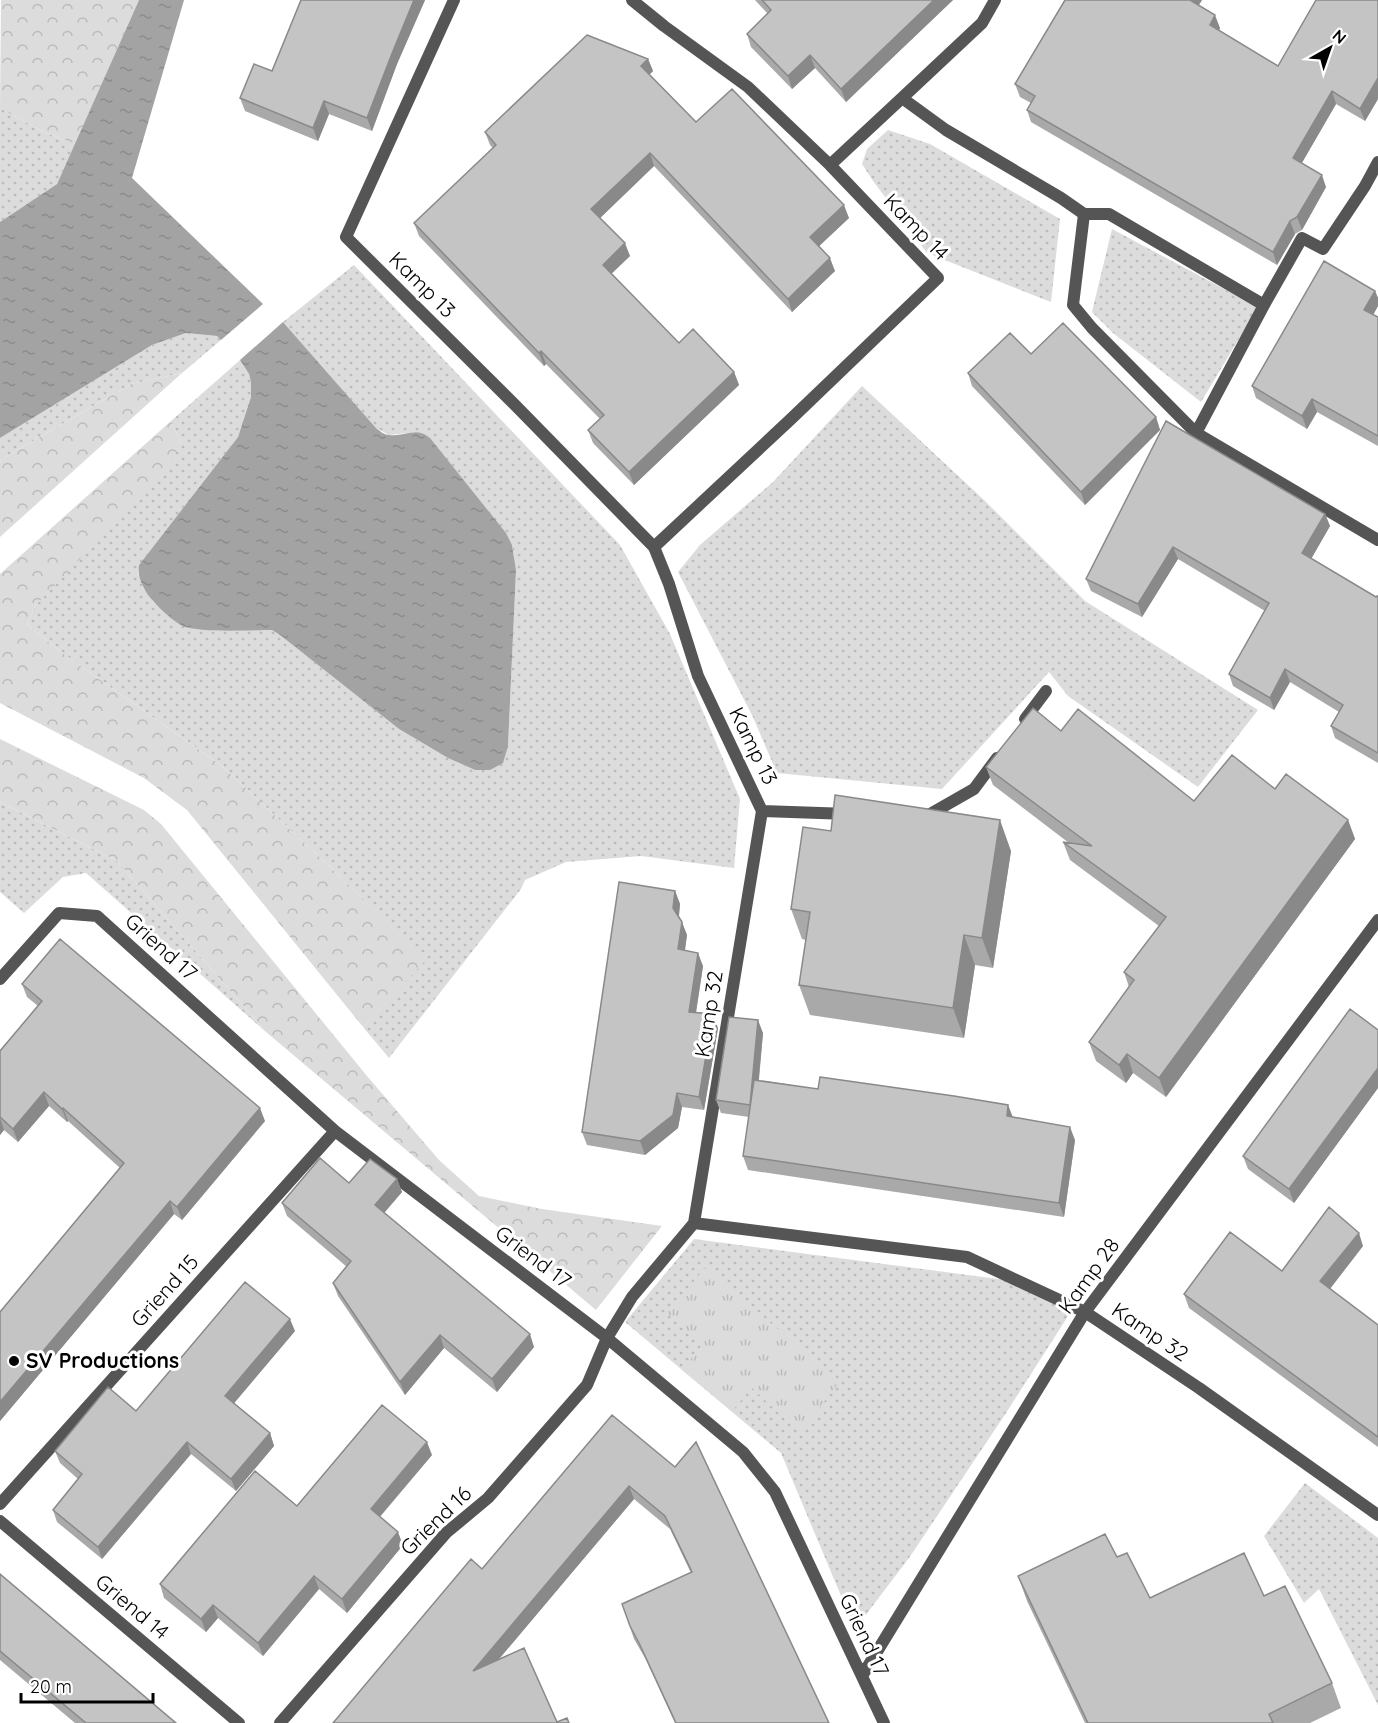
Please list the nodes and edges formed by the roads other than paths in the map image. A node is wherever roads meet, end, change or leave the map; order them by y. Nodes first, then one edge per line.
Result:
1 (454, 0) edge
2 (632, 0) edge
3 (995, 0) edge
4 (902, 98) junction
5 (1378, 162) edge
6 (830, 165) junction
7 (1084, 214) junction
8 (1264, 305) junction
9 (1196, 433) junction
10 (1378, 540) edge
11 (654, 547) junction
12 (1046, 691) dead end
13 (1020, 727) edge
14 (1007, 744) edge
15 (762, 811) junction
16 (867, 815) edge
17 (914, 816) edge
18 (1378, 920) edge
19 (0, 979) edge
20 (335, 1131) junction
21 (694, 1223) junction
22 (1085, 1312) junction
23 (607, 1338) junction
24 (0, 1504) edge
25 (1378, 1515) edge
26 (0, 1521) edge
27 (862, 1676) junction
28 (238, 1723) edge
29 (280, 1723) edge
30 (884, 1723) edge

1 - 11 street, Kamp 13
2 - 6 street, Kamp 14
3 - 4 street
4 - 6 street
4 - 7 street
5 - 8 street
6 - 11 street, Kamp 14
7 - 8 street
7 - 9 street
8 - 9 street
9 - 10 street
11 - 15 street, Kamp 13
12 - 13 street
14 - 17 street
15 - 16 street, Kamp 13
15 - 21 street, Kamp 32
18 - 22 street, Kamp 28
19 - 20 street, Griend 17
20 - 23 street, Griend 17
20 - 24 street, Griend 15
21 - 22 street, Kamp 32
21 - 23 street
22 - 25 street, Kamp 32
22 - 27 street, Kamp 28
23 - 27 street, Griend 17
23 - 29 street, Griend 16
26 - 28 street, Griend 14
27 - 30 street, Griend 17

